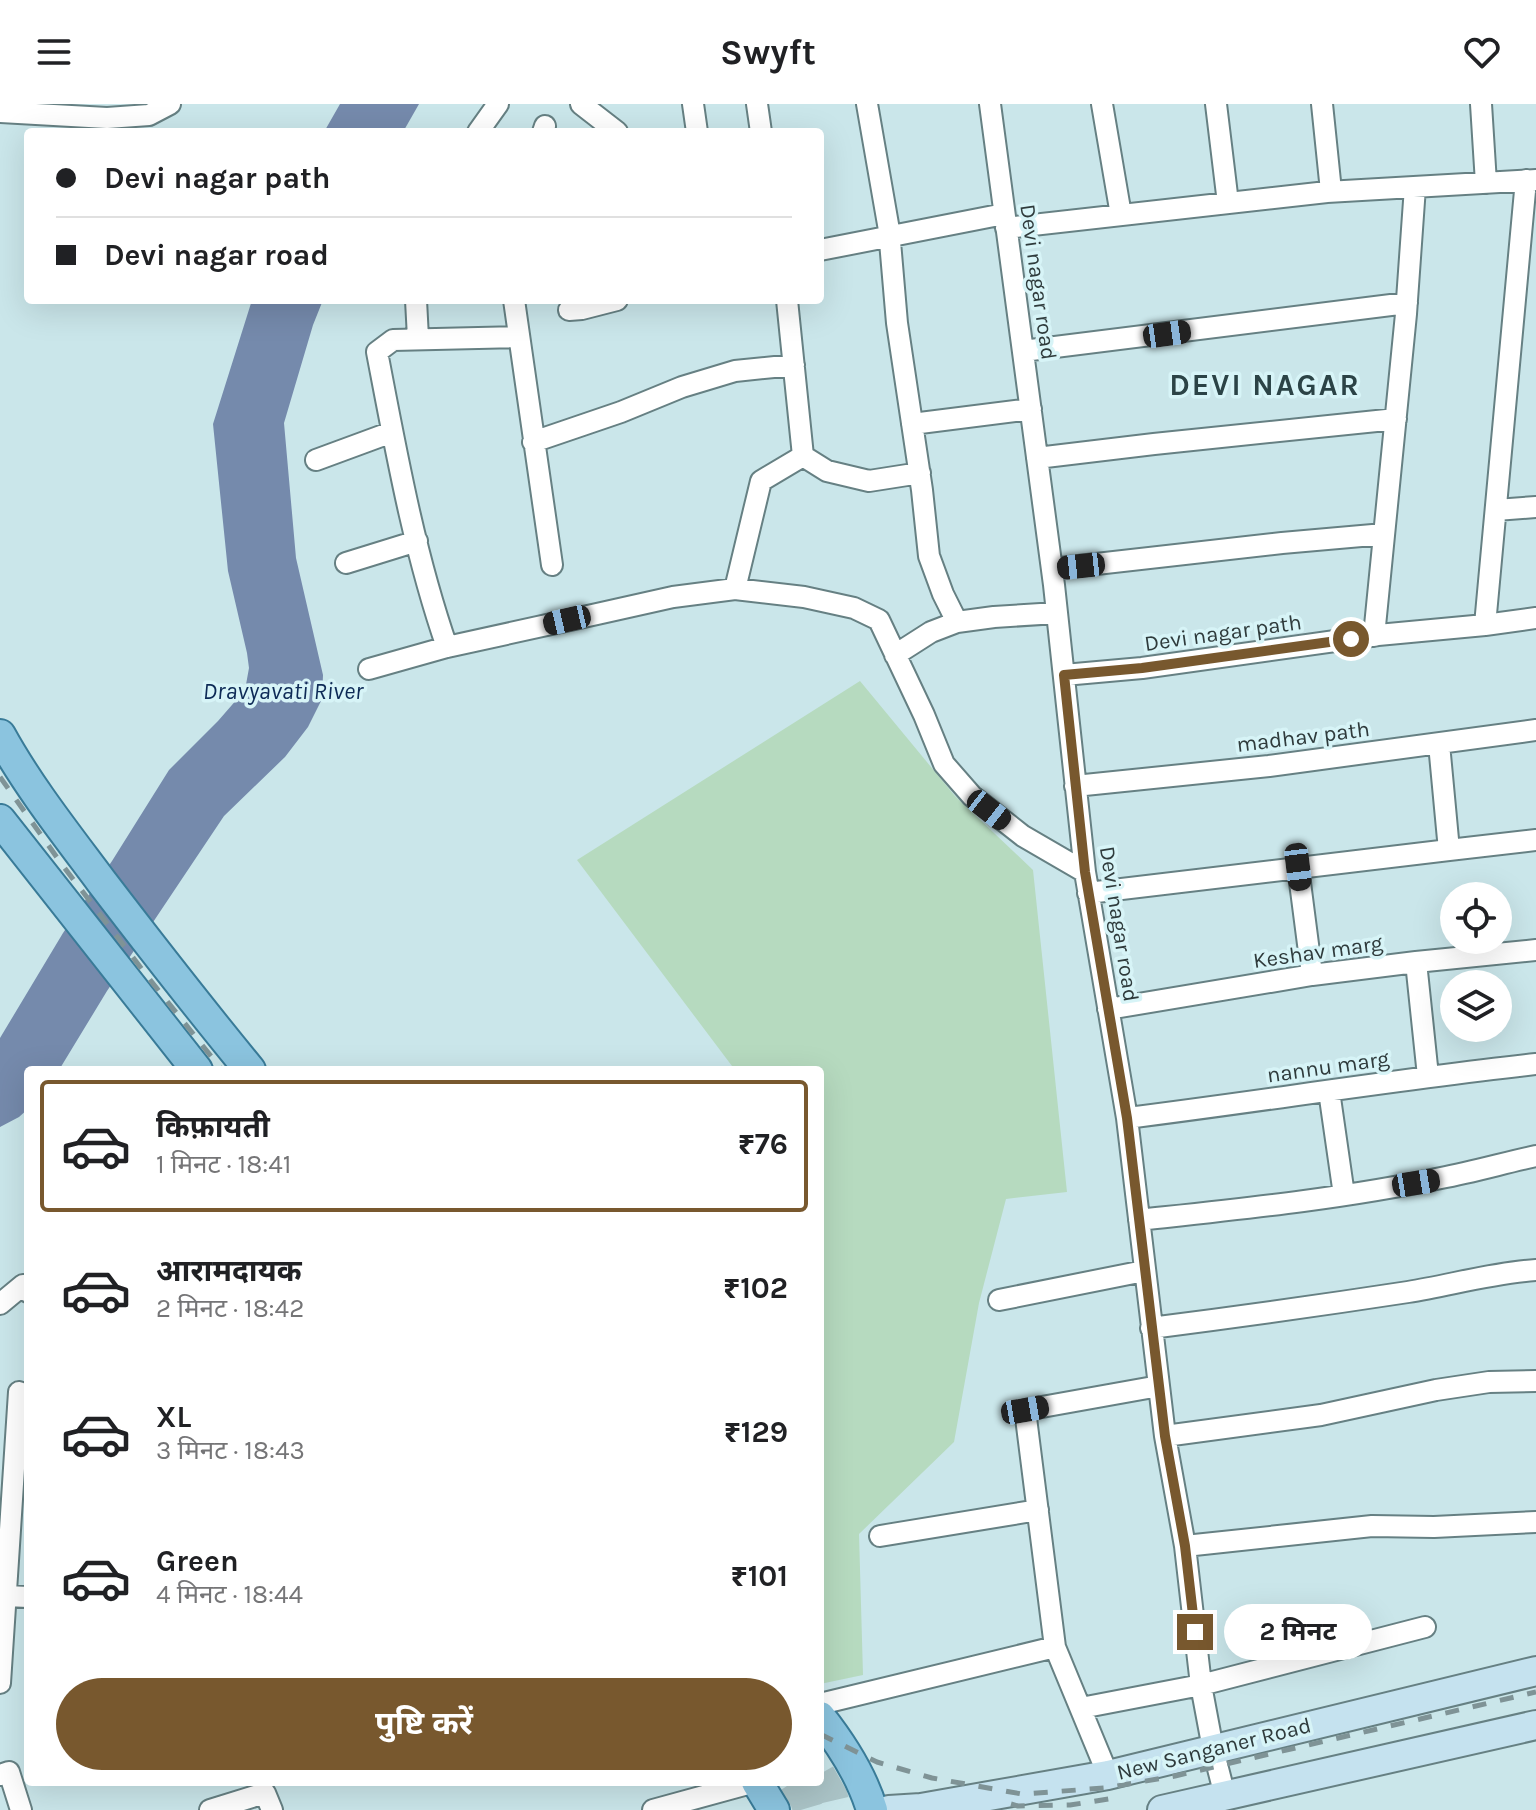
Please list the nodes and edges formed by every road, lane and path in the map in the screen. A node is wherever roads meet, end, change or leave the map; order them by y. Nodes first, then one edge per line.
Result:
1 (170, 104) edge
2 (498, 104) edge
3 (581, 104) edge
4 (693, 104) edge
5 (757, 104) edge
6 (867, 104) edge
7 (990, 104) edge
8 (1102, 104) edge
9 (1216, 104) edge
10 (1322, 104) edge
11 (1481, 104) edge
12 (0, 112) edge
13 (481, 128) edge
14 (612, 128) edge
15 (696, 128) edge
16 (760, 128) edge
17 (1531, 180) edge
18 (1486, 183) junction
19 (1415, 187) junction
20 (1331, 191) junction
21 (1228, 203) junction
22 (1121, 215) junction
23 (1005, 221) junction
24 (890, 236) junction
25 (824, 249) edge
26 (1526, 302) edge
27 (1407, 303) junction
28 (416, 304) edge
29 (514, 304) edge
30 (601, 304) edge
31 (787, 304) edge
32 (569, 310) dead end
33 (518, 337) junction
34 (418, 338) junction
35 (1023, 351) junction
36 (794, 365) junction
37 (1031, 409) junction
38 (1396, 419) junction
39 (912, 424) junction
40 (392, 432) junction
41 (533, 442) junction
42 (803, 456) junction
43 (1037, 458) junction
44 (316, 460) dead end
45 (920, 473) junction
46 (1536, 507) edge
47 (1496, 510) junction
48 (1384, 534) junction
49 (417, 541) junction
50 (346, 563) dead end
51 (552, 565) dead end
52 (1052, 569) junction
53 (735, 589) junction
54 (1057, 613) junction
55 (1536, 618) edge
56 (957, 622) junction
57 (1485, 625) junction
58 (1374, 636) junction
59 (447, 647) junction
60 (895, 655) junction
61 (369, 669) dead end
62 (1064, 675) junction
63 (1536, 730) edge
64 (0, 735) edge
65 (1439, 744) junction
66 (1075, 786) junction
67 (0, 820) edge
68 (1536, 840) edge
69 (1449, 850) junction
70 (1298, 867) junction
71 (1085, 872) junction
72 (1088, 893) junction
73 (1536, 950) edge
74 (1416, 962) junction
75 (1312, 975) junction
76 (1108, 1009) junction
77 (1536, 1064) edge
78 (194, 1066) edge
79 (247, 1066) edge
80 (1428, 1076) junction
81 (1329, 1091) junction
82 (1127, 1118) junction
83 (1536, 1156) edge
84 (1344, 1195) junction
85 (1139, 1220) junction
86 (1536, 1270) edge
87 (1144, 1271) junction
88 (24, 1286) edge
89 (999, 1300) dead end
90 (0, 1304) edge
91 (1151, 1328) junction
92 (1536, 1381) edge
93 (1159, 1386) junction
94 (19, 1392) dead end
95 (1165, 1436) junction
96 (20, 1502) edge
97 (1038, 1510) junction
98 (1536, 1522) edge
99 (880, 1536) dead end
100 (1185, 1546) junction
101 (6, 1596) junction
102 (24, 1597) edge
103 (1425, 1627) dead end
104 (1055, 1647) junction
105 (1536, 1671) edge
106 (0, 1683) edge
107 (1201, 1685) junction
108 (824, 1703) edge
109 (1081, 1708) junction
110 (824, 1723) edge
111 (1536, 1725) edge
112 (1213, 1749) junction
113 (0, 1775) edge
114 (1108, 1775) junction
115 (760, 1794) edge
116 (1225, 1796) junction
117 (21, 1810) edge
118 (210, 1810) edge
119 (272, 1810) edge
120 (653, 1810) edge
121 (872, 1810) edge
122 (889, 1810) edge
123 (1162, 1810) edge

1 - 12 street
2 - 13 street
3 - 14 street
4 - 15 street
5 - 16 street
6 - 24 street
7 - 23 street, Devi nagar road
8 - 22 street
9 - 21 street
10 - 20 street
11 - 18 street
17 - 18 street
17 - 26 street
18 - 19 street
19 - 20 street
19 - 27 street
20 - 21 street
21 - 22 street
22 - 23 street
23 - 24 street
23 - 35 street, Devi nagar road
24 - 25 street
24 - 39 street
26 - 47 street
27 - 35 street
27 - 38 street
28 - 34 street
29 - 33 street
30 - 32 street
31 - 36 street
33 - 34 street
33 - 41 street
34 - 40 street
35 - 37 street, Devi nagar road
36 - 41 street
36 - 42 street
37 - 39 street
37 - 43 street, Devi nagar road
38 - 43 street
38 - 48 street
39 - 45 street
40 - 44 street
40 - 49 street
41 - 51 street
42 - 45 street
42 - 53 street
43 - 52 street, Devi nagar road
45 - 56 street
46 - 47 street
47 - 57 street
48 - 52 street
48 - 58 street
49 - 50 street
49 - 59 street
52 - 54 street, Devi nagar road
53 - 59 street
53 - 60 street
54 - 56 street
54 - 62 street, Devi nagar road
55 - 57 street, Devi nagar path
56 - 60 street
57 - 58 street, Devi nagar path
58 - 62 street, Devi nagar path
59 - 61 street
60 - 71 street
62 - 66 street, Devi nagar road
63 - 65 street, madhav path
64 - 79 main road
65 - 66 street, madhav path
65 - 69 street
66 - 71 street, Devi nagar road
67 - 78 main road
68 - 69 street
69 - 70 street
70 - 72 street
70 - 75 street
71 - 72 street, Devi nagar road
72 - 76 street, Devi nagar road
73 - 74 street, Keshav marg
74 - 75 street, Keshav marg
74 - 80 street
75 - 76 street, Keshav marg
76 - 82 street, Devi nagar road
77 - 80 street, nannu marg
80 - 81 street, nannu marg
81 - 82 street, nannu marg
81 - 84 street
82 - 85 street, Devi nagar road
83 - 84 street
84 - 85 street
85 - 87 street, Devi nagar road
86 - 91 street
87 - 89 street
87 - 91 street, Devi nagar road
88 - 90 street
91 - 93 street, Devi nagar road
92 - 95 street
93 - 95 street, Devi nagar road
93 - 97 street
94 - 96 street
95 - 100 street, Devi nagar road
96 - 101 street
97 - 99 street
97 - 104 street
98 - 100 street
100 - 107 street, Devi nagar road
101 - 102 street
101 - 106 street
103 - 107 street
104 - 108 street
104 - 109 street
105 - 112 main road, New Sanganer Road
107 - 109 street
107 - 112 street, Devi nagar road
109 - 114 street
110 - 121 main road
111 - 116 main road
112 - 114 main road, New Sanganer Road
112 - 116 street, Devi nagar road
113 - 117 street
114 - 122 main road, New Sanganer Road
115 - 120 street
116 - 123 main road
118 - 119 street

